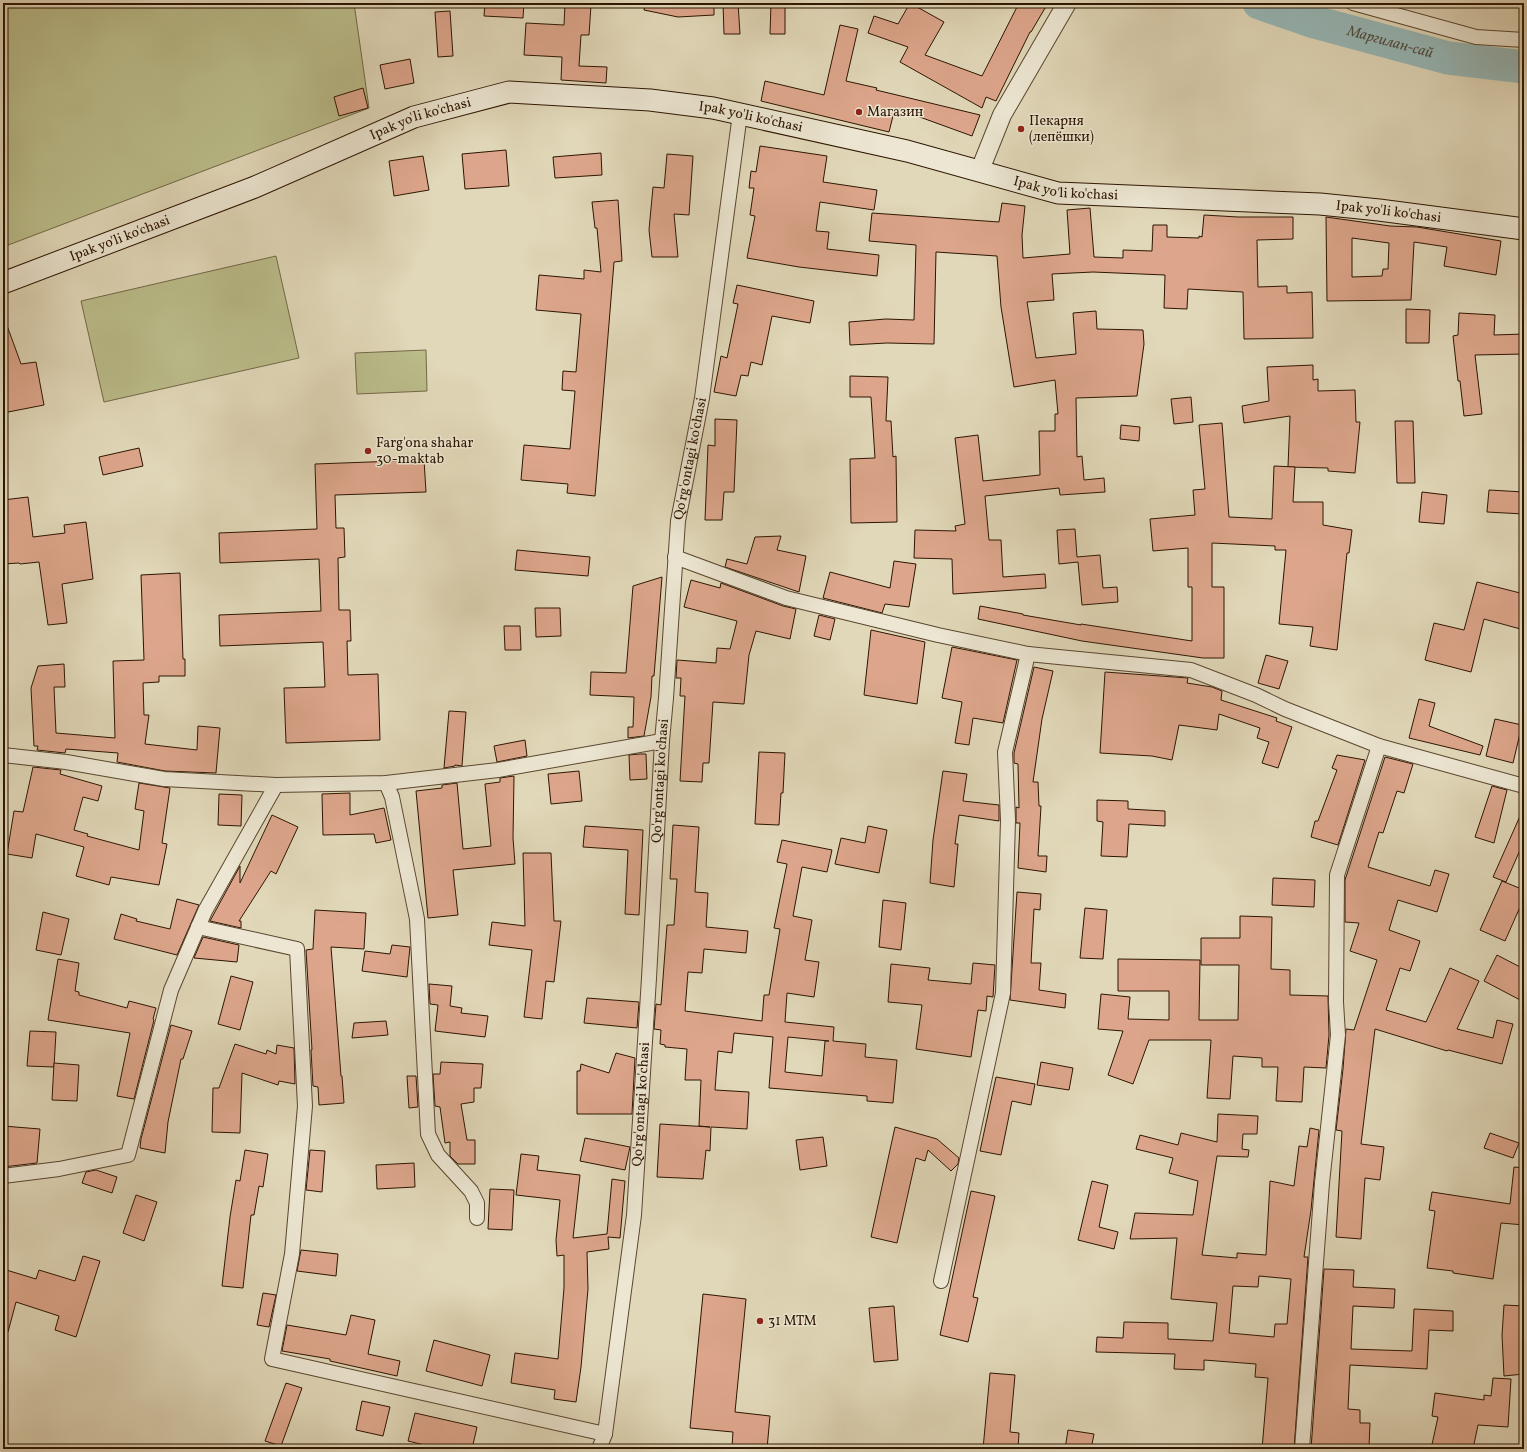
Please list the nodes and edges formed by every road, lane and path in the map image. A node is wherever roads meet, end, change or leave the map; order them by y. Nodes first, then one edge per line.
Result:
1 (1067, 3) edge
2 (1353, 3) edge
3 (1524, 40) edge
4 (740, 114) junction
5 (980, 170) junction
6 (1524, 229) edge
7 (3, 283) edge
8 (675, 556) junction
9 (1028, 654) junction
10 (662, 741) junction
11 (1379, 746) junction
12 (3, 755) edge
13 (386, 784) junction
14 (276, 785) junction
15 (1524, 786) edge
16 (198, 927) junction
17 (3, 1176) edge
18 (477, 1218) dead end
19 (941, 1281) dead end
20 (605, 1434) junction
21 (599, 1449) edge
22 (1302, 1449) edge

1 - 5 street
2 - 3 street
4 - 5 main road, Ipak yo'li ko'chasi
4 - 7 main road, Ipak yo'li ko'chasi
4 - 8 street, Qo'rg'ontagi ko'chasi
5 - 6 main road, Ipak yo'li ko'chasi
8 - 9 street
8 - 10 street, Qo'rg'ontagi ko'chasi
9 - 11 street
9 - 19 street
10 - 13 street
10 - 20 street, Qo'rg'ontagi ko'chasi
11 - 15 street
11 - 22 street
12 - 14 street
13 - 14 street
13 - 18 street
14 - 16 street
16 - 17 street
16 - 20 street
20 - 21 street, Qo'rg'ontagi ko'chasi

